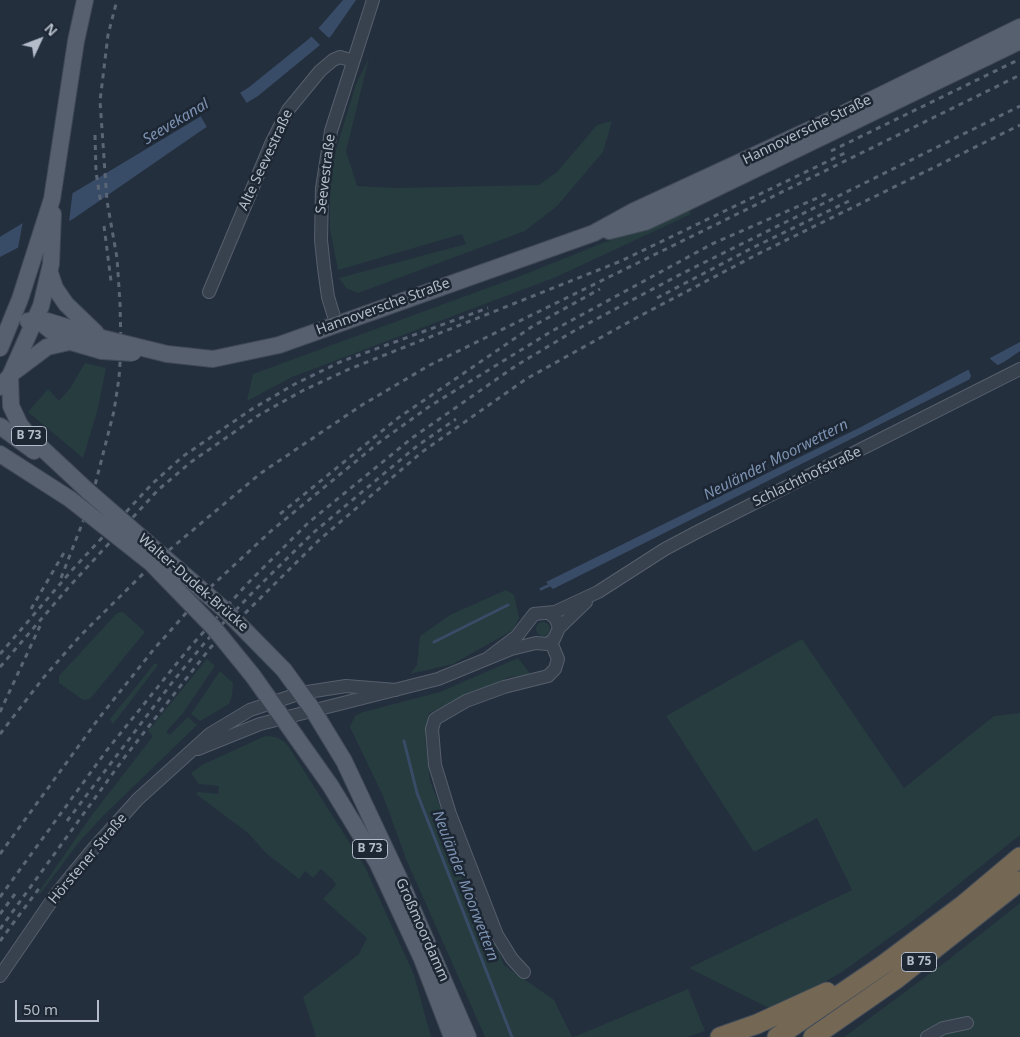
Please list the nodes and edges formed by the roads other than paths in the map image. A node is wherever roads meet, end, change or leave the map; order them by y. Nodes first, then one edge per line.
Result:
1 (85, 0) edge
2 (373, 0) edge
3 (1020, 27) edge
4 (1020, 41) edge
5 (353, 61) junction
6 (594, 233) junction
7 (46, 236) junction
8 (50, 272) junction
9 (210, 292) dead end
10 (20, 299) junction
11 (37, 319) junction
12 (336, 323) junction
13 (2, 340) edge
14 (69, 342) junction
15 (102, 344) junction
16 (1020, 369) edge
17 (5, 382) edge
18 (0, 426) edge
19 (0, 454) edge
20 (76, 481) junction
21 (598, 592) junction
22 (549, 613) junction
23 (527, 624) junction
24 (559, 628) junction
25 (551, 642) junction
26 (536, 643) junction
27 (488, 658) junction
28 (396, 690) junction
29 (301, 693) junction
30 (272, 702) junction
31 (313, 710) junction
32 (284, 718) junction
33 (189, 753) junction
34 (1020, 857) edge
35 (1020, 881) edge
36 (883, 965) junction
37 (524, 972) dead end
38 (0, 976) edge
39 (966, 1023) dead end
40 (452, 1037) edge
41 (468, 1037) edge
42 (720, 1037) edge
43 (776, 1037) edge
44 (813, 1037) edge
45 (928, 1037) edge

1 - 7 main road, B 73
2 - 5 street, Seevestraße
3 - 6 main road, Hannoversche Straße
4 - 6 main road, Hannoversche Straße
5 - 9 street, Alte Seevestraße
5 - 12 street, Seevestraße
6 - 12 main road, Hannoversche Straße
7 - 8 main road, B 73
7 - 10 main road, B 73
8 - 11 main road, B 73
8 - 15 main road
10 - 11 main road, Hannoversche Straße
10 - 13 main road, B 73
11 - 13 main road
11 - 14 main road, Hannoversche Straße
11 - 15 main road
11 - 17 main road, B 73
12 - 15 main road, Hannoversche Straße, bridge
14 - 15 main road, Hannoversche Straße
14 - 17 main road
16 - 21 street, Schlachthofstraße
17 - 20 main road, Walter-Dudek-Brücke / B 73
18 - 20 main road, Walter-Dudek-Brücke
19 - 30 main road, Walter-Dudek-Brücke / B 73, bridge
20 - 29 main road, Walter-Dudek-Brücke / B 73, bridge
21 - 22 street, Schlachthofstraße
21 - 24 street, Schlachthofstraße
22 - 23 street, Schlachthofstraße
22 - 24 street
23 - 26 street
23 - 27 street, Schlachthofstraße
24 - 25 street, Schlachthofstraße
25 - 26 street, Schlachthofstraße
25 - 37 street
26 - 27 street, Schlachthofstraße
27 - 28 street, Schlachthofstraße
28 - 29 street, Schlachthofstraße
28 - 31 street, Schlachthofstraße
29 - 30 street, Schlachthofstraße
29 - 31 main road, Großmoordamm / B 73
30 - 32 main road, Großmoordamm / B 73
30 - 33 street, Hörstener Straße
31 - 32 street, Schlachthofstraße
31 - 41 main road, Großmoordamm / B 73
32 - 33 street, Hörstener Straße
32 - 40 main road, Großmoordamm / B 73
33 - 38 street, Hörstener Straße
34 - 36 highway, B 75
35 - 44 highway, B 75
36 - 42 highway, B 75
36 - 43 highway, B 75
39 - 45 street

